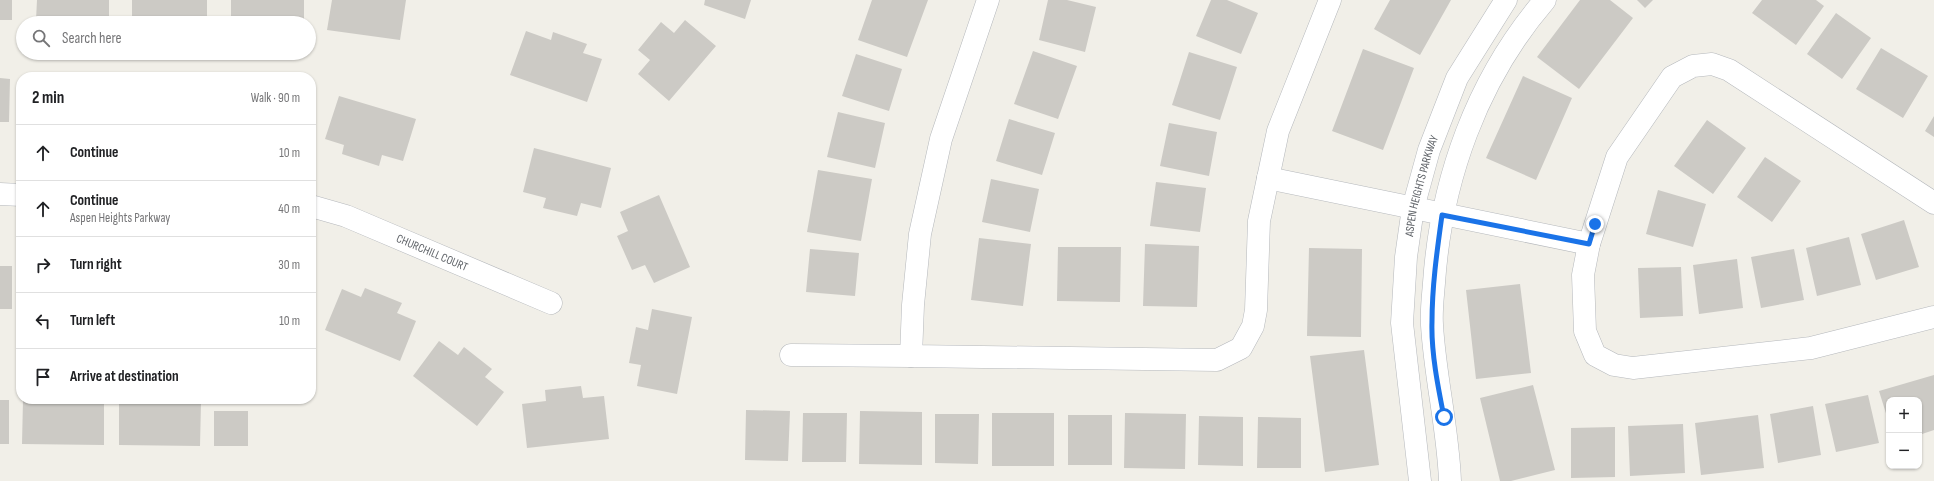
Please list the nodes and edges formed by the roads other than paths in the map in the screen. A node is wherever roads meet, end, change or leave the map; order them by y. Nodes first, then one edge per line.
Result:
1 (988, 0) edge
2 (1330, 0) edge
3 (1506, 0) edge
4 (1545, 0) edge
5 (1268, 178) junction
6 (0, 194) edge
7 (16, 195) edge
8 (1934, 203) edge
9 (316, 207) edge
10 (1413, 208) junction
11 (1442, 215) junction
12 (1589, 244) junction
13 (551, 303) dead end
14 (1934, 318) edge
15 (791, 356) dead end
16 (911, 356) junction
17 (1444, 417) junction
18 (1413, 422) junction
19 (1420, 481) edge
20 (1450, 481) edge

1 - 16 street
2 - 5 street
3 - 10 street, ASPEN HEIGHTS PARKWAY
4 - 11 street
5 - 10 street
5 - 16 street
6 - 7 street
8 - 12 street
9 - 13 street, CHURCHILL COURT
10 - 11 street
10 - 18 street, ASPEN HEIGHTS PARKWAY
11 - 12 street
11 - 17 street
12 - 14 street
15 - 16 street
17 - 18 street
17 - 20 street
18 - 19 street, ASPEN HEIGHTS PARKWAY

